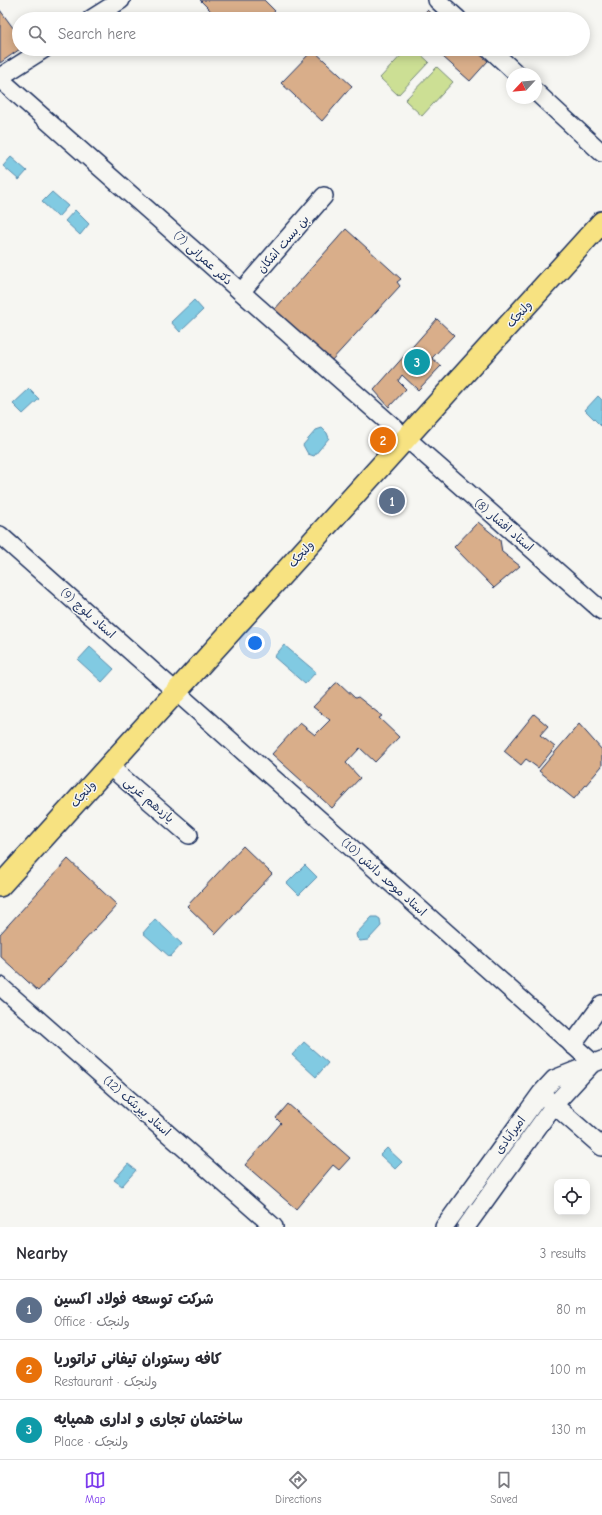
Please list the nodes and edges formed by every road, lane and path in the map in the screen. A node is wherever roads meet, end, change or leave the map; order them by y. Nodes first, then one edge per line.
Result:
1 (121, 0) edge
2 (437, 0) edge
3 (102, 12) edge
4 (450, 12) edge
5 (33, 56) edge
6 (498, 56) edge
7 (511, 68) edge
8 (0, 78) edge
9 (542, 98) edge
10 (602, 153) edge
11 (324, 196) dead end
12 (602, 222) edge
13 (241, 292) junction
14 (406, 438) junction
15 (0, 534) edge
16 (602, 611) edge
17 (176, 692) junction
18 (109, 766) junction
19 (188, 835) dead end
20 (0, 886) edge
21 (0, 986) edge
22 (602, 1004) edge
23 (572, 1045) junction
24 (597, 1062) edge
25 (541, 1093) junction
26 (554, 1105) junction
27 (602, 1146) edge
28 (274, 1227) edge
29 (444, 1227) edge
30 (466, 1227) edge

1 - 3 street
2 - 4 street
5 - 8 street
6 - 7 street
8 - 13 street, دکتر عمرانی (7)
9 - 10 street
11 - 13 street, بن بست اشکان
12 - 14 main road, ولنجک
13 - 14 street, دکتر عمرانی (7)
14 - 16 street, استاد افشار (8)
14 - 17 main road, ولنجک
15 - 17 street, استاد بلوچ (9)
17 - 18 main road, ولنجک
17 - 23 street, استاد موحد دانش (10)
18 - 19 street, یازدهم غربی
18 - 20 main road, ولنجک
21 - 28 street, استاد بیرشک (12)
22 - 23 street
23 - 24 street, استاد موحد دانش (10)
24 - 25 street, امیرآبادی
24 - 26 street, امیرآبادی
25 - 26 street
25 - 29 street, امیرآبادی
26 - 27 street
26 - 30 street, امیرآبادی

